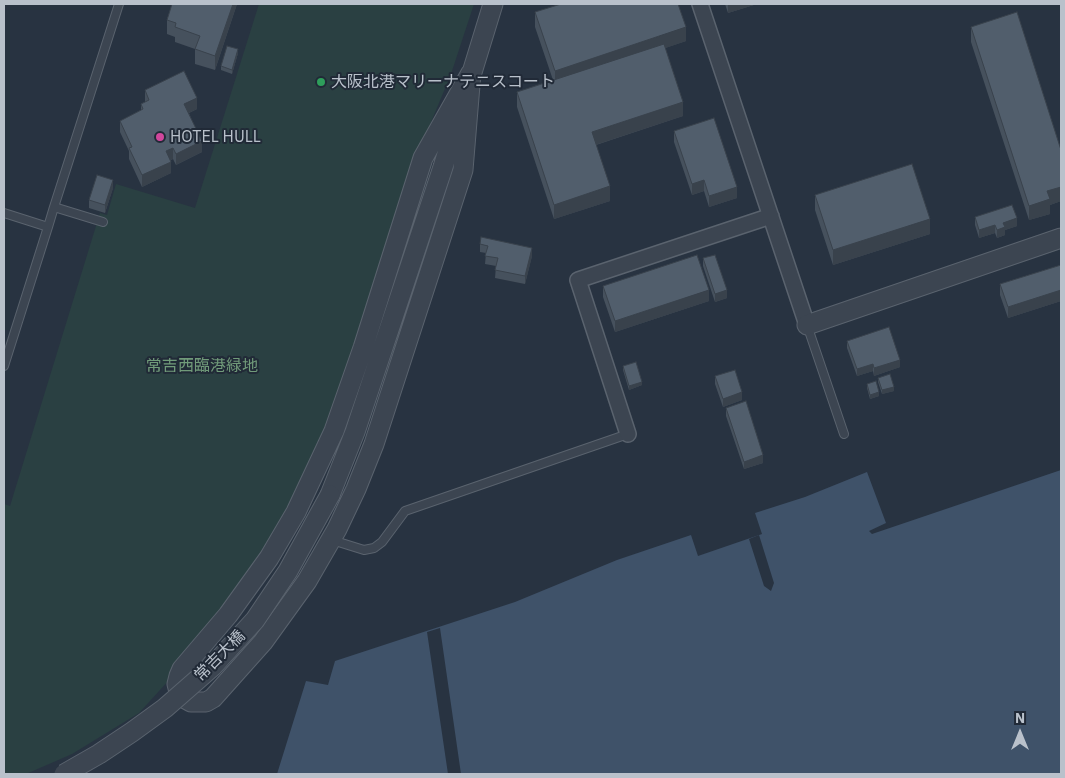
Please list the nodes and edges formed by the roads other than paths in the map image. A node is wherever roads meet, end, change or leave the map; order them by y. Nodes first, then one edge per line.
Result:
1 (119, 4) edge
2 (493, 4) edge
3 (700, 4) edge
4 (471, 73) junction
5 (54, 207) junction
6 (4, 213) edge
7 (771, 216) junction
8 (102, 222) dead end
9 (48, 227) junction
10 (1061, 238) edge
11 (807, 325) junction
12 (4, 366) edge
13 (628, 434) joint
14 (844, 434) dead end
15 (331, 540) junction
16 (64, 774) edge

1 - 5 lane
2 - 4 street
3 - 7 street
4 - 15 street
4 - 15 street
4 - 16 street, 常吉大橋, bridge
5 - 8 lane
5 - 9 lane
6 - 9 lane
7 - 11 street
7 - 13 street
9 - 12 lane
10 - 11 street
11 - 14 lane
13 - 15 lane

